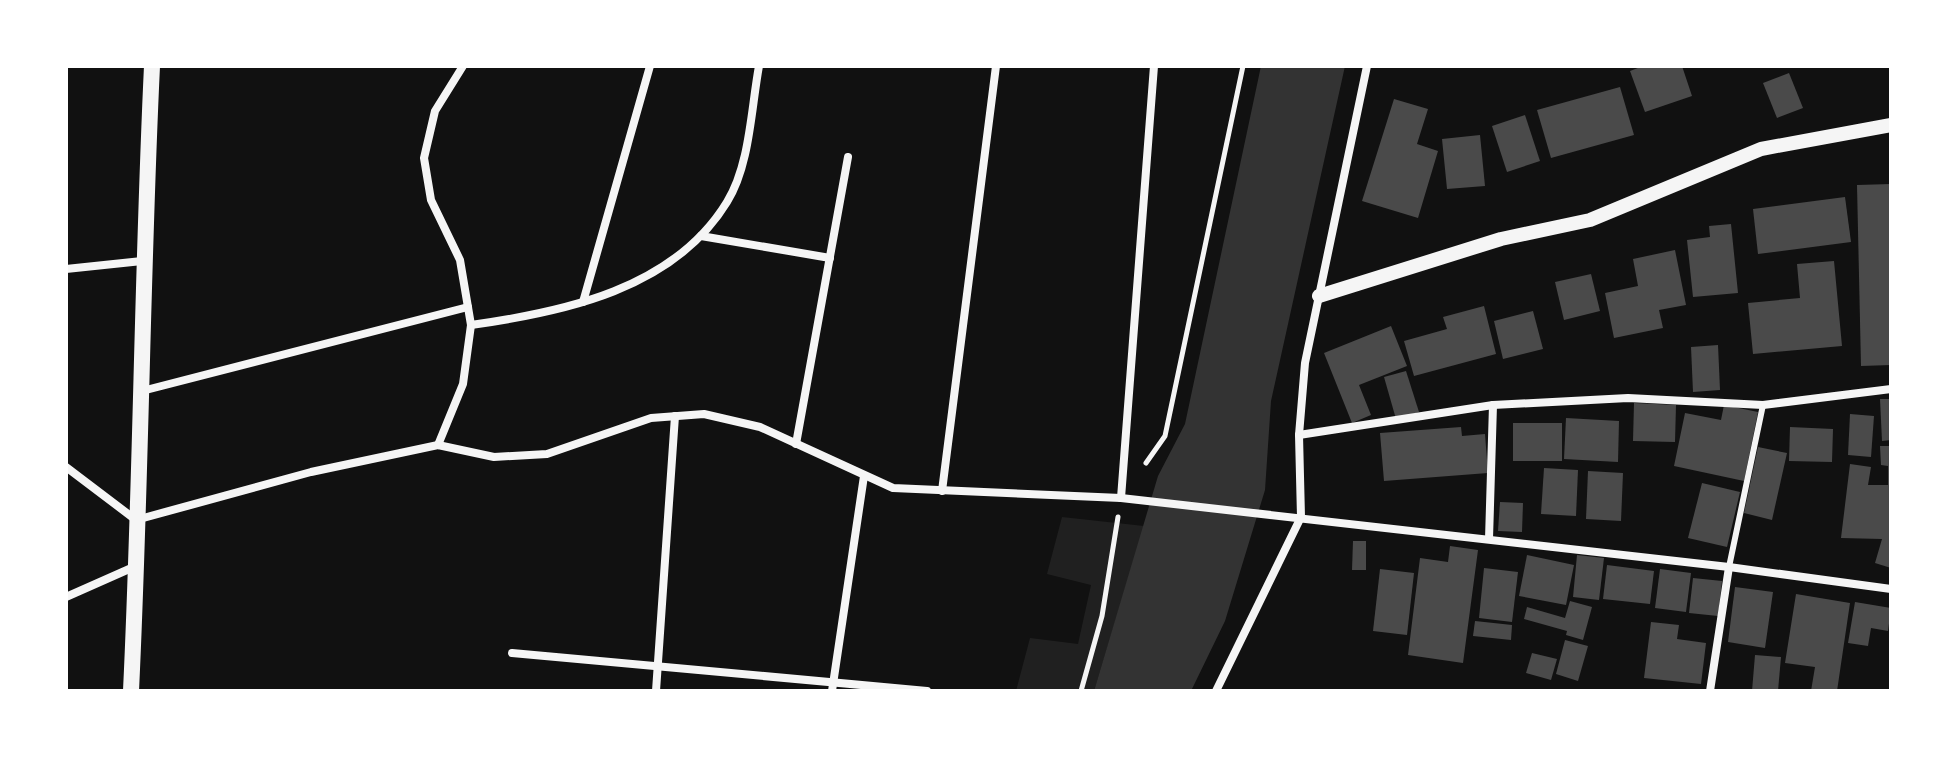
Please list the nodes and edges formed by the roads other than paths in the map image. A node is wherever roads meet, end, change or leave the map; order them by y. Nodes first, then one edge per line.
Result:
1 (152, 66) edge
2 (463, 66) edge
3 (650, 66) edge
4 (759, 66) edge
5 (996, 66) edge
6 (1154, 66) edge
7 (1367, 66) edge
8 (1891, 125) edge
9 (848, 157) dead end
10 (701, 236) junction
11 (830, 258) junction
12 (142, 261) junction
13 (66, 269) edge
14 (1319, 296) junction
15 (583, 302) junction
16 (468, 307) junction
17 (471, 325) junction
18 (1891, 389) edge
19 (141, 391) junction
20 (1493, 405) junction
21 (1763, 405) junction
22 (675, 416) junction
23 (1299, 435) junction
24 (796, 444) junction
25 (438, 445) junction
26 (66, 467) edge
27 (864, 476) junction
28 (942, 491) junction
29 (1121, 498) junction
30 (1301, 517) junction
31 (136, 520) junction
32 (1489, 539) junction
33 (137, 565) junction
34 (1729, 567) junction
35 (1891, 589) edge
36 (66, 597) edge
37 (512, 653) dead end
38 (658, 666) junction
39 (832, 686) edge
40 (131, 691) edge
41 (656, 691) edge
42 (927, 691) edge
43 (1216, 691) edge
44 (1710, 691) edge

1 - 12 main road
2 - 16 street
3 - 15 street
4 - 10 street
5 - 28 street
6 - 29 street
7 - 14 street
8 - 14 street
9 - 11 street
10 - 11 street
10 - 15 street
11 - 24 street
12 - 13 street
12 - 19 main road
14 - 23 street
15 - 17 street
16 - 17 street
16 - 19 street
17 - 25 street
18 - 21 street
19 - 31 main road
20 - 21 street
20 - 23 street
20 - 32 street
21 - 34 lane
22 - 24 street
22 - 25 street
22 - 38 street
23 - 30 street
24 - 27 street
25 - 31 street
26 - 31 street
27 - 28 street
27 - 39 street
28 - 29 street
29 - 30 street
30 - 32 street
30 - 43 street
31 - 33 main road
32 - 34 street
33 - 36 street
33 - 40 main road
34 - 35 street
34 - 44 street
37 - 38 street
38 - 39 street
38 - 41 street
39 - 42 street

